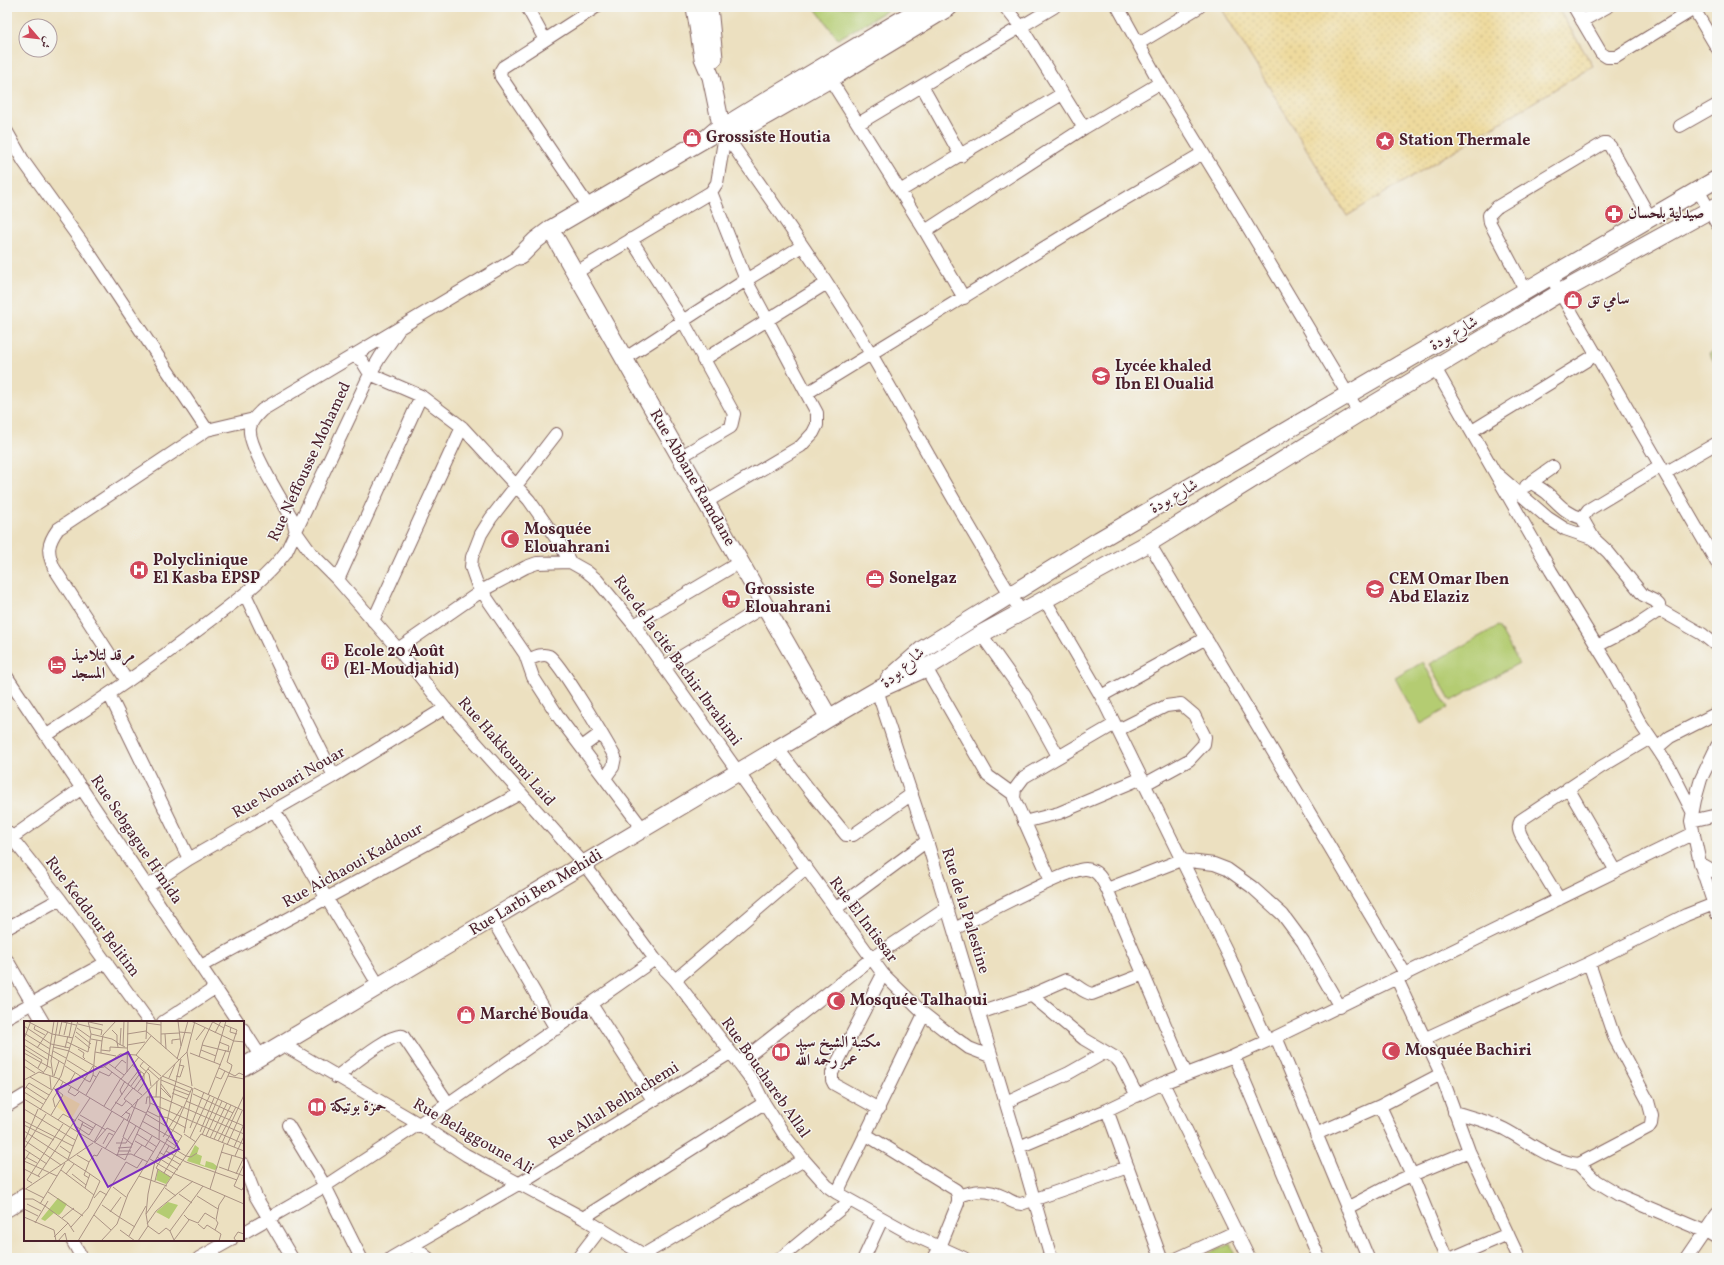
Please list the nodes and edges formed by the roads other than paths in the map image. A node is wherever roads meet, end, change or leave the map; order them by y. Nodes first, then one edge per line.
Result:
1 (527, 7) edge
2 (596, 7) edge
3 (695, 7) edge
4 (708, 7) edge
5 (923, 7) edge
6 (949, 7) edge
7 (1005, 7) edge
8 (1054, 7) edge
9 (1118, 7) edge
10 (1199, 7) edge
11 (1574, 7) edge
12 (1607, 7) edge
13 (1695, 8) edge
14 (1582, 21) junction
15 (1021, 27) junction
16 (545, 40) junction
17 (1139, 43) junction
18 (1717, 48) edge
19 (711, 77) junction
20 (830, 79) junction
21 (1160, 83) junction
22 (922, 86) junction
23 (1062, 94) junction
24 (1717, 105) edge
25 (858, 124) junction
26 (1680, 126) dead end
27 (1084, 128) junction
28 (7, 132) edge
29 (725, 134) junction
30 (1203, 153) junction
31 (961, 156) junction
32 (1717, 179) edge
33 (637, 184) junction
34 (1698, 190) junction
35 (900, 191) junction
36 (711, 192) junction
37 (589, 207) junction
38 (1714, 214) edge
39 (1650, 218) junction
40 (924, 230) junction
41 (556, 239) junction
42 (631, 240) junction
43 (802, 246) junction
44 (520, 256) junction
45 (576, 273) junction
46 (1551, 276) junction
47 (746, 280) junction
48 (826, 283) junction
49 (1526, 291) junction
50 (1561, 292) junction
51 (964, 298) junction
52 (766, 320) junction
53 (683, 321) junction
54 (403, 326) junction
55 (870, 354) junction
56 (1597, 354) junction
57 (353, 355) junction
58 (624, 359) junction
59 (703, 360) junction
60 (1434, 368) junction
61 (370, 374) junction
62 (807, 393) junction
63 (1349, 395) junction
64 (421, 396) junction
65 (1359, 413) junction
66 (254, 419) junction
67 (462, 427) junction
68 (208, 430) junction
69 (1472, 431) junction
70 (556, 434) dead end
71 (1717, 443) edge
72 (680, 456) junction
73 (1553, 467) dead end
74 (1492, 470) junction
75 (1663, 470) junction
76 (1531, 482) junction
77 (516, 485) junction
78 (1518, 491) junction
79 (706, 502) junction
80 (1582, 518) junction
81 (296, 532) junction
82 (1594, 539) junction
83 (1149, 543) junction
84 (570, 562) junction
85 (740, 562) junction
86 (1717, 563) edge
87 (338, 580) junction
88 (483, 590) junction
89 (245, 594) junction
90 (1010, 595) junction
91 (1045, 600) junction
92 (766, 606) junction
93 (1660, 610) junction
94 (1022, 613) junction
95 (373, 621) junction
96 (634, 625) junction
97 (981, 634) junction
98 (1206, 638) junction
99 (1597, 646) junction
100 (1717, 646) edge
101 (398, 649) junction
102 (528, 660) junction
103 (664, 667) junction
104 (926, 668) junction
105 (7, 677) edge
106 (127, 681) junction
107 (877, 690) junction
108 (109, 694) junction
109 (1101, 696) junction
110 (445, 708) junction
111 (1717, 713) edge
112 (829, 718) junction
113 (1116, 727) junction
114 (601, 733) junction
115 (47, 735) junction
116 (1654, 743) junction
117 (1717, 746) edge
118 (582, 747) junction
119 (778, 749) junction
120 (1058, 756) junction
121 (738, 772) junction
122 (334, 776) junction
123 (605, 778) junction
124 (1144, 781) junction
125 (82, 788) junction
126 (1568, 788) junction
127 (521, 793) junction
128 (912, 794) junction
129 (1013, 794) junction
130 (274, 810) junction
131 (1717, 815) edge
132 (1692, 816) junction
133 (1024, 822) junction
134 (643, 829) junction
135 (1694, 833) junction
136 (9, 837) edge
137 (927, 841) junction
138 (189, 859) junction
139 (1181, 860) junction
140 (1700, 863) junction
141 (584, 864) junction
142 (806, 868) junction
143 (1616, 871) junction
144 (1717, 873) edge
145 (1052, 881) junction
146 (148, 886) junction
147 (1107, 889) junction
148 (60, 899) junction
149 (326, 899) junction
150 (1559, 899) junction
151 (947, 908) junction
152 (836, 909) junction
153 (1716, 909) edge
154 (492, 919) junction
155 (7, 928) edge
156 (954, 929) junction
157 (872, 958) junction
158 (655, 959) junction
159 (7, 960) edge
160 (107, 962) junction
161 (1589, 963) junction
162 (200, 966) junction
163 (883, 974) junction
164 (1144, 974) junction
165 (1401, 977) junction
166 (675, 980) junction
167 (379, 986) junction
168 (215, 988) junction
169 (1031, 995) junction
170 (32, 1003) junction
171 (591, 1004) junction
172 (1340, 1007) junction
173 (924, 1014) junction
174 (978, 1014) junction
175 (7, 1017) edge
176 (42, 1021) edge
177 (148, 1021) edge
178 (165, 1021) edge
179 (237, 1021) edge
180 (556, 1028) junction
181 (244, 1031) edge
182 (1271, 1038) junction
183 (1426, 1038) junction
184 (282, 1044) junction
185 (1106, 1052) junction
186 (730, 1053) junction
187 (992, 1056) junction
188 (1234, 1056) junction
189 (261, 1057) junction
190 (739, 1063) junction
191 (244, 1066) edge
192 (1186, 1074) junction
193 (1441, 1074) junction
194 (336, 1077) junction
195 (1163, 1083) junction
196 (24, 1096) edge
197 (1136, 1096) junction
198 (653, 1100) junction
199 (448, 1102) junction
200 (1006, 1102) junction
201 (764, 1103) junction
202 (7, 1106) edge
203 (1380, 1106) junction
204 (879, 1109) junction
205 (1107, 1110) junction
206 (1454, 1112) junction
207 (419, 1124) junction
208 (288, 1125) dead end
209 (865, 1134) junction
210 (1316, 1134) junction
211 (1020, 1147) junction
212 (1469, 1151) junction
213 (804, 1160) junction
214 (1579, 1164) junction
215 (244, 1166) edge
216 (1128, 1168) junction
217 (1412, 1175) junction
218 (520, 1183) junction
219 (325, 1186) junction
220 (837, 1193) junction
221 (958, 1196) junction
222 (24, 1198) edge
223 (1035, 1200) junction
224 (850, 1201) junction
225 (7, 1208) edge
226 (1347, 1208) junction
227 (1717, 1214) edge
228 (269, 1218) junction
229 (583, 1218) junction
230 (882, 1219) junction
231 (601, 1228) junction
232 (1704, 1231) junction
233 (244, 1232) edge
234 (1234, 1232) junction
235 (1508, 1234) junction
236 (1717, 1239) edge
237 (73, 1241) edge
238 (229, 1241) edge
239 (413, 1246) junction
240 (940, 1247) junction
241 (646, 1256) edge
242 (82, 1258) edge
243 (199, 1258) edge
244 (292, 1258) edge
245 (361, 1258) edge
246 (391, 1258) edge
247 (428, 1258) edge
248 (578, 1258) edge
249 (781, 1258) edge
250 (864, 1258) edge
251 (934, 1258) edge
252 (964, 1258) edge
253 (1051, 1258) edge
254 (1161, 1258) edge
255 (1178, 1258) edge
256 (1248, 1258) edge
257 (1317, 1258) edge
258 (1368, 1258) edge
259 (1446, 1258) edge
260 (1452, 1258) edge
261 (1519, 1258) edge
262 (1687, 1258) edge

1 - 16 street
2 - 16 street
3 - 19 street
4 - 19 street
5 - 29 street
6 - 20 street
7 - 15 street
8 - 15 street
9 - 17 street
10 - 17 street
11 - 14 street
12 - 14 street
13 - 14 street
13 - 18 street
15 - 22 street
15 - 23 street
16 - 37 street
17 - 21 street
19 - 29 street
20 - 25 street
20 - 29 street
21 - 27 street
21 - 30 street
22 - 25 street
22 - 31 street
23 - 27 street
23 - 31 street
24 - 26 street
25 - 35 street
27 - 40 street
28 - 68 street
29 - 33 street
29 - 36 street
29 - 43 street
30 - 51 street
30 - 63 street
31 - 35 street
32 - 34 street, شارع بودة
33 - 37 street
33 - 41 street
34 - 38 street
34 - 39 street, شارع بودة
35 - 40 street
36 - 42 street
36 - 47 street
37 - 44 street
38 - 50 street, شارع بودة
39 - 46 street, شارع بودة
39 - 49 street
40 - 51 street
41 - 44 street
41 - 45 street, Rue Abbane Ramdane
42 - 45 street
42 - 53 street
43 - 47 street
43 - 48 street
44 - 54 street
45 - 58 street, Rue Abbane Ramdane
46 - 49 street, شارع بودة
46 - 50 street
47 - 52 street
47 - 53 street
48 - 52 street
48 - 55 street
49 - 63 street, شارع بودة
50 - 56 street
50 - 60 street, شارع بودة
51 - 55 street
52 - 59 street
52 - 62 street
53 - 58 street
53 - 59 street
54 - 57 street
54 - 61 street, Rue Neffousse Mohamed
55 - 62 street
55 - 90 street
56 - 69 street
56 - 75 street
57 - 61 street, Rue Neffousse Mohamed
57 - 66 street
58 - 72 street, Rue Abbane Ramdane
59 - 72 street
60 - 65 street, شارع بودة
60 - 69 street
61 - 64 street
61 - 81 street, Rue Neffousse Mohamed
62 - 79 street
63 - 65 street
63 - 90 street, شارع بودة
64 - 67 street
64 - 87 street
65 - 83 street, شارع بودة
66 - 68 street
66 - 81 street, Rue Hakkoumi Laid
67 - 77 street
67 - 95 street
68 - 106 street
69 - 74 street
70 - 77 street
71 - 75 street
72 - 79 street, Rue Abbane Ramdane
73 - 76 street
74 - 78 street
74 - 99 street
75 - 80 street
75 - 86 street
76 - 78 street
76 - 80 street
77 - 84 street
77 - 88 street
78 - 82 street
79 - 85 street, Rue Abbane Ramdane
80 - 82 street
81 - 87 street, Rue Hakkoumi Laid
81 - 89 street, Rue Neffousse Mohamed
82 - 93 street
83 - 91 street, شارع بودة
83 - 98 street
84 - 88 street
84 - 96 street, Rue de la cité Bachir Ibrahimi
85 - 92 street, Rue Abbane Ramdane
85 - 96 street
87 - 95 street, Rue Hakkoumi Laid
88 - 101 street
88 - 102 street
89 - 106 street, Rue Neffousse Mohamed
89 - 122 street
90 - 94 street
90 - 107 street, شارع بودة
91 - 94 street, شارع بودة
91 - 109 street
92 - 103 street
92 - 112 street, Rue Abbane Ramdane
93 - 99 street
93 - 100 street
94 - 97 street, شارع بودة
95 - 101 street, Rue Hakkoumi Laid
96 - 103 street, Rue de la cité Bachir Ibrahimi
97 - 104 street, شارع بودة
97 - 120 street
98 - 109 street
98 - 165 street
99 - 116 street
101 - 110 street, Rue Hakkoumi Laid
102 - 114 street
102 - 118 street
103 - 121 street, Rue de la cité Bachir Ibrahimi
104 - 107 street, شارع بودة
104 - 129 street
105 - 115 street, Rue Sebgague H'mida
106 - 108 street, Rue Neffousse Mohamed
107 - 112 street, Rue Larbi Ben Mehidi
107 - 128 street, Rue de la Palestine
108 - 115 street, Rue Neffousse Mohamed
108 - 138 street
109 - 113 street
110 - 122 street, Rue Nouari Nouar
110 - 127 street, Rue Hakkoumi Laid
111 - 116 street
112 - 119 street, Rue Larbi Ben Mehidi
113 - 120 street
113 - 124 street
113 - 124 street
114 - 118 street
114 - 123 street
115 - 125 street, Rue Sebgague H'mida
116 - 126 street
116 - 132 street
117 - 132 street
118 - 123 street
119 - 121 street, Rue Larbi Ben Mehidi
119 - 128 street
120 - 129 street
121 - 134 street, Rue Larbi Ben Mehidi
121 - 142 street, Rue El Intissar
122 - 130 street, Rue Nouari Nouar
123 - 134 street
124 - 133 street
124 - 139 street
125 - 136 street
125 - 146 street, Rue Sebgague H'mida
126 - 143 street
126 - 150 street
127 - 141 street, Rue Hakkoumi Laid
127 - 149 street, Rue Aichaoui Kaddour
128 - 137 street, Rue de la Palestine
129 - 133 street
130 - 138 street, Rue Nouari Nouar
130 - 149 street
131 - 132 street
132 - 135 street
133 - 145 street
134 - 141 street, Rue Larbi Ben Mehidi
135 - 140 street
135 - 143 street
136 - 148 street, Rue Keddour Belitim
137 - 151 street, Rue de la Palestine
137 - 152 street
138 - 146 street, Rue Nouari Nouar
139 - 147 street
139 - 172 street
139 - 182 street
140 - 144 street
140 - 153 street
141 - 154 street, Rue Larbi Ben Mehidi
141 - 158 street, Rue Bouchareb Allal
142 - 152 street, Rue El Intissar
142 - 166 street
143 - 150 street
145 - 147 street
145 - 156 street
146 - 162 street, Rue Sebgague H'mida
147 - 164 street
148 - 155 street
148 - 160 street, Rue Keddour Belitim
149 - 162 street, Rue Aichaoui Kaddour
149 - 167 street
150 - 165 street
151 - 156 street, Rue de la Palestine
151 - 157 street
152 - 157 street, Rue El Intissar
153 - 161 street
154 - 167 street, Rue Larbi Ben Mehidi
154 - 180 street
156 - 174 street, Rue de la Palestine
157 - 163 street, Rue El Intissar
157 - 190 street
158 - 166 street, Rue Bouchareb Allal
158 - 171 street
159 - 170 street
160 - 170 street
160 - 177 street, Rue Keddour Belitim
161 - 183 street
161 - 214 street
162 - 168 street, Rue Sebgague H'mida
163 - 173 street, Rue El Intissar
163 - 204 street
164 - 169 street
164 - 192 street
165 - 172 street
165 - 183 street
166 - 186 street, Rue Bouchareb Allal
167 - 184 street, Rue Larbi Ben Mehidi
168 - 178 street
168 - 179 street, Rue Sebgague H'mida
169 - 174 street
169 - 185 street
170 - 175 street
170 - 176 street
171 - 180 street
171 - 198 street
172 - 182 street
173 - 187 street, Rue El Intissar
173 - 204 street
174 - 187 street, Rue de la Palestine
180 - 199 street
181 - 189 street
182 - 188 street
182 - 210 street
183 - 193 street
184 - 189 street, Rue Larbi Ben Mehidi
184 - 194 street, Rue Belaggoune Ali
185 - 197 street
185 - 200 street
186 - 190 street, Rue Bouchareb Allal
186 - 198 street, Rue Allal Belhachemi
187 - 200 street, Rue de la Palestine
188 - 192 street
188 - 257 street
189 - 191 street, Rue Larbi Ben Mehidi
190 - 201 street, Rue Bouchareb Allal
192 - 195 street
193 - 203 street
193 - 206 street
194 - 199 street
194 - 207 street, Rue Belaggoune Ali
195 - 197 street
195 - 234 street
196 - 202 street
197 - 205 street
198 - 218 street, Rue Allal Belhachemi
199 - 207 street
200 - 211 street, Rue de la Palestine
201 - 213 street, Rue Bouchareb Allal
201 - 229 street
203 - 210 street
203 - 217 street
204 - 209 street
205 - 211 street
205 - 216 street
206 - 212 street
206 - 214 street
207 - 218 street, Rue Belaggoune Ali
207 - 219 street
208 - 219 street
209 - 220 street
209 - 221 street
210 - 226 street
211 - 223 street, Rue de la Palestine
212 - 217 street
212 - 235 street
213 - 220 street, Rue Bouchareb Allal
213 - 241 street
214 - 232 street
215 - 228 street
216 - 223 street
216 - 254 street
217 - 226 street
217 - 259 street
218 - 229 street, Rue Belaggoune Ali
218 - 239 street, Rue Allal Belhachemi
219 - 228 street
219 - 245 street
220 - 224 street, Rue Bouchareb Allal
221 - 223 street
221 - 240 street
222 - 225 street
223 - 253 street, Rue de la Palestine
224 - 230 street, Rue Bouchareb Allal
224 - 249 street
226 - 258 street
227 - 232 street
228 - 233 street
228 - 244 street
229 - 231 street, Rue Belaggoune Ali
230 - 240 street, Rue Bouchareb Allal
230 - 250 street
231 - 241 street, Rue Belaggoune Ali
231 - 248 street
232 - 236 street
232 - 262 street
234 - 255 street
234 - 256 street
235 - 260 street
235 - 261 street
237 - 242 street
238 - 243 street
239 - 246 street, Rue Allal Belhachemi
239 - 247 street
240 - 251 street
240 - 252 street, Rue Bouchareb Allal

